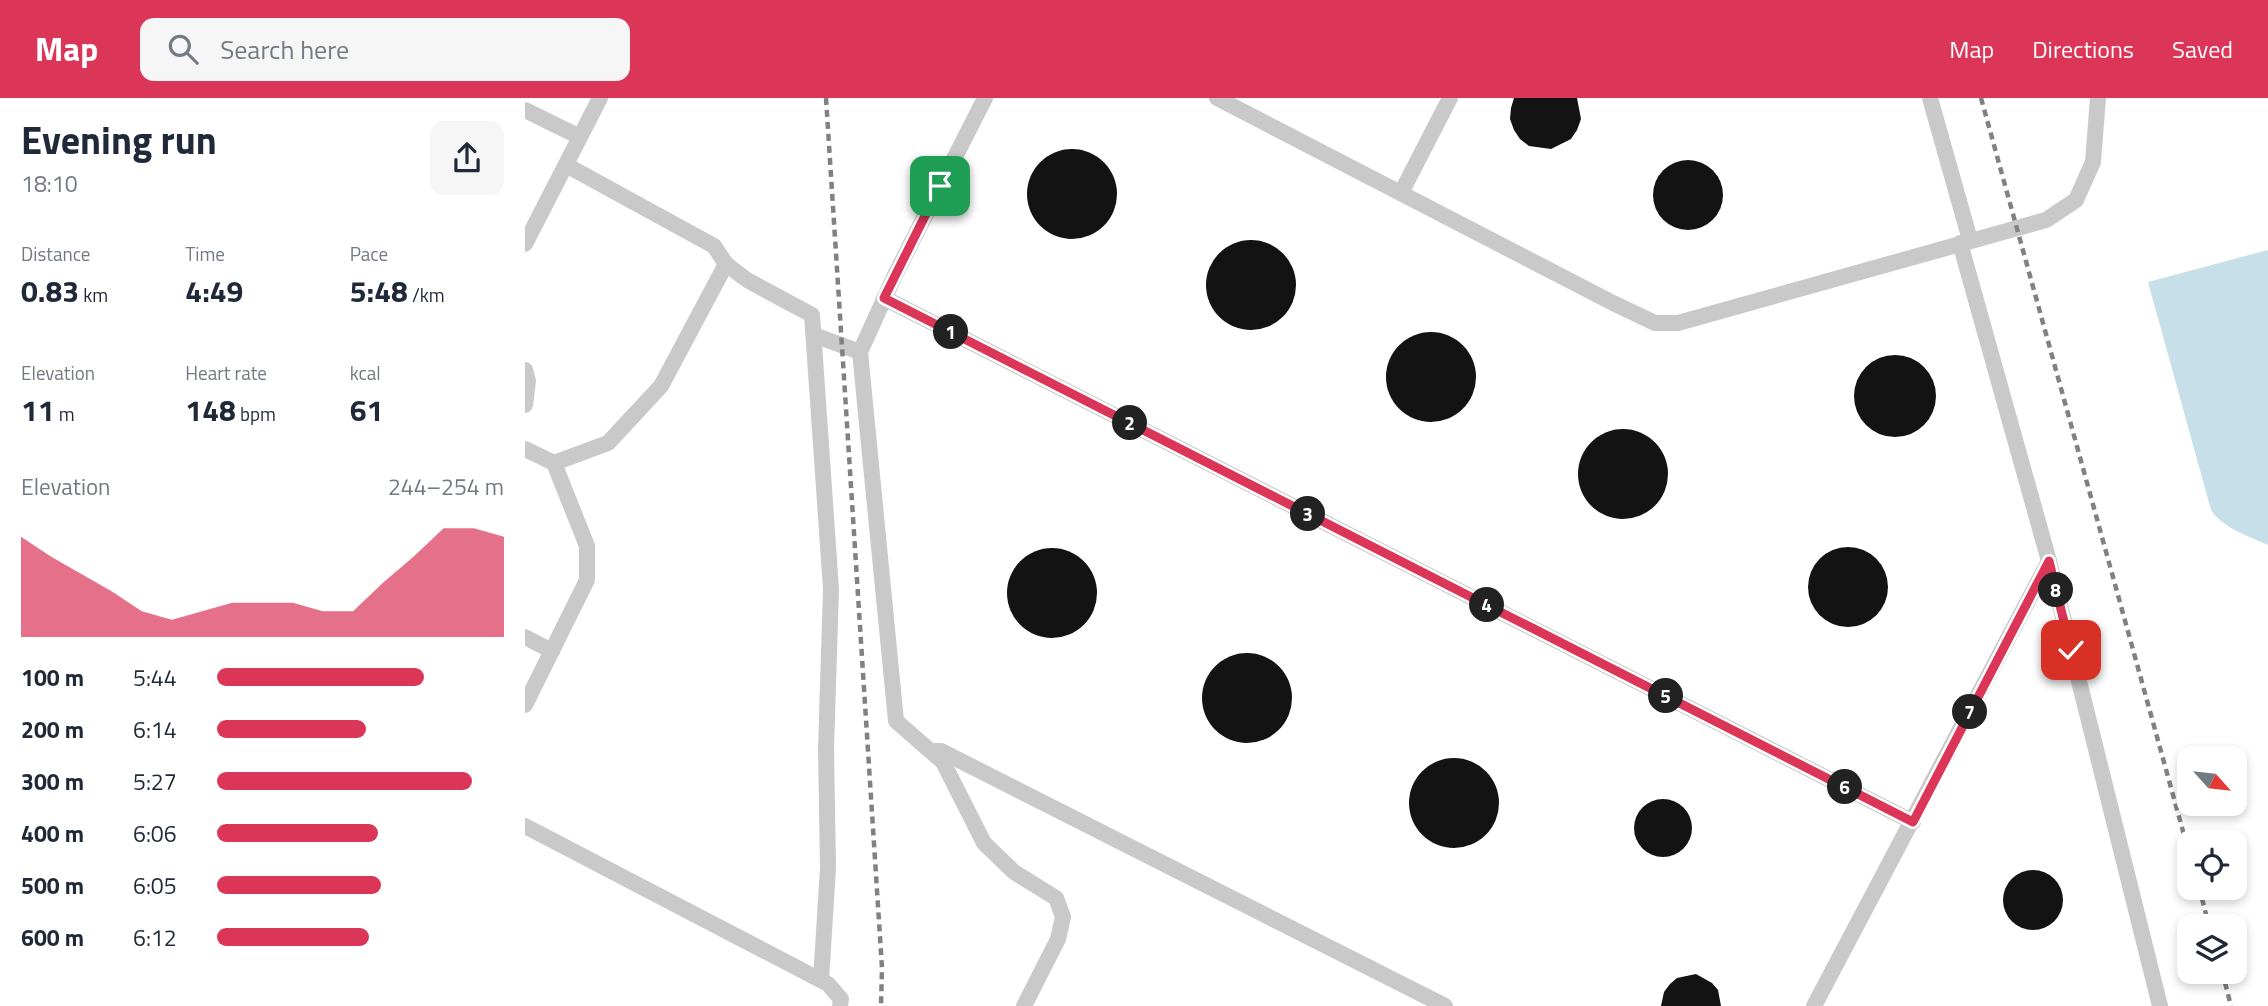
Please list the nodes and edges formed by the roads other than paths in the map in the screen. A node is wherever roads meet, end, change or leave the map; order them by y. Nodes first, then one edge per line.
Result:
1 (600, 98) edge
2 (985, 98) edge
3 (1217, 98) edge
4 (1450, 98) edge
5 (1930, 98) edge
6 (2098, 98) edge
7 (525, 110) edge
8 (580, 137) junction
9 (566, 165) junction
10 (1401, 193) junction
11 (1965, 242) junction
12 (525, 244) edge
13 (726, 264) junction
14 (884, 298) junction
15 (814, 335) junction
16 (860, 352) junction
17 (525, 370) edge
18 (525, 405) edge
19 (525, 449) edge
20 (554, 463) junction
21 (2049, 561) junction
22 (525, 638) edge
23 (552, 651) junction
24 (525, 705) edge
25 (931, 751) junction
26 (1913, 822) junction
27 (525, 826) edge
28 (821, 980) junction
29 (840, 1006) edge
30 (1024, 1006) edge
31 (1445, 1006) edge
32 (1814, 1006) edge
33 (2160, 1006) edge

1 - 8 lane
2 - 14 lane
3 - 10 lane
4 - 10 lane
5 - 11 lane
6 - 11 lane
7 - 8 lane
8 - 9 lane
9 - 12 lane
9 - 13 lane
10 - 11 lane
11 - 21 lane
13 - 15 lane
13 - 20 lane
14 - 16 lane
14 - 26 lane
15 - 16 lane
15 - 28 lane
16 - 25 lane
17 - 18 lane
19 - 20 lane
20 - 23 lane
21 - 26 lane
21 - 33 lane
22 - 23 lane
23 - 24 lane
25 - 30 lane
25 - 31 lane
26 - 32 lane
27 - 28 lane
28 - 29 lane

